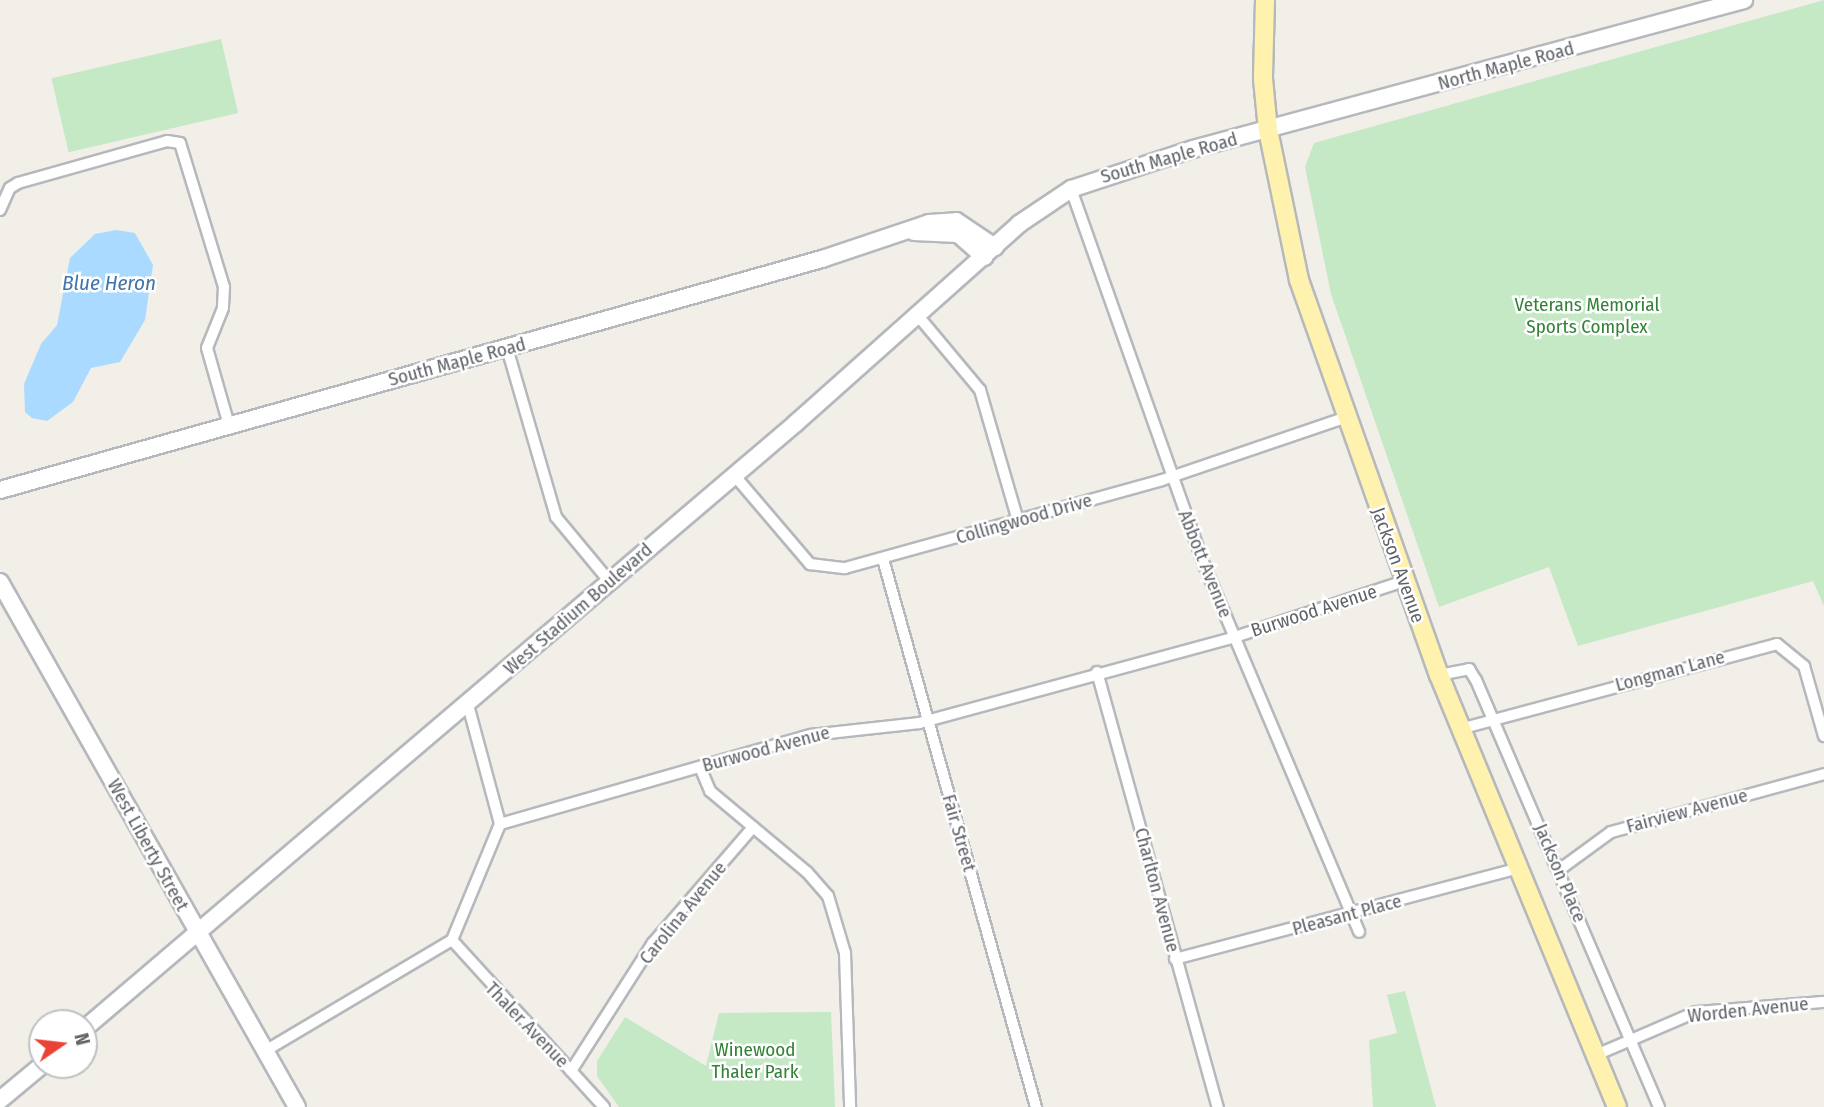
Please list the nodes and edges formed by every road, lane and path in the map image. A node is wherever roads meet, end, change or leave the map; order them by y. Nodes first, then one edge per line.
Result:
1 (1265, 0) edge
2 (1744, 0) edge
3 (1268, 130) junction
4 (1071, 189) junction
5 (0, 210) edge
6 (989, 252) junction
7 (919, 317) junction
8 (507, 348) junction
9 (1344, 418) junction
10 (229, 425) junction
11 (735, 476) junction
12 (1171, 477) junction
13 (0, 489) edge
14 (1018, 521) junction
15 (883, 559) junction
16 (1404, 581) junction
17 (0, 582) edge
18 (610, 582) junction
19 (1235, 637) junction
20 (1097, 672) junction
21 (1439, 675) junction
22 (468, 705) junction
23 (1492, 719) junction
24 (929, 720) junction
25 (1460, 729) junction
26 (1824, 736) edge
27 (700, 767) junction
28 (1824, 774) edge
29 (500, 824) junction
30 (753, 827) junction
31 (1519, 868) junction
32 (1559, 870) junction
33 (1354, 914) junction
34 (198, 932) junction
35 (1359, 932) dead end
36 (452, 940) junction
37 (1175, 959) junction
38 (1824, 1002) edge
39 (98, 1017) edge
40 (1628, 1038) junction
41 (265, 1051) junction
42 (1596, 1055) junction
43 (571, 1071) junction
44 (28, 1077) edge
45 (0, 1100) edge
46 (297, 1107) edge
47 (604, 1107) edge
48 (850, 1107) edge
49 (1036, 1107) edge
50 (1218, 1107) edge
51 (1617, 1107) edge
52 (1659, 1107) edge

1 - 3 main road, Jackson Avenue
2 - 3 main road, North Maple Road
3 - 4 main road, South Maple Road
3 - 9 main road, Jackson Avenue
4 - 6 main road, West Stadium Boulevard
4 - 12 street, Abbott Avenue
5 - 10 street
6 - 7 main road, West Stadium Boulevard
6 - 8 main road, South Maple Road
7 - 11 main road, West Stadium Boulevard
7 - 14 street
8 - 10 main road, South Maple Road
8 - 18 street
9 - 12 street, Collingwood Drive
9 - 16 main road, Jackson Avenue
10 - 13 main road, South Maple Road
11 - 15 street, Collingwood Drive
11 - 18 main road, West Stadium Boulevard
12 - 14 street, Collingwood Drive
12 - 19 street, Abbott Avenue
14 - 15 street, Collingwood Drive
15 - 24 street, Fair Street
16 - 19 street, Burwood Avenue
16 - 21 main road, Jackson Avenue
17 - 34 main road, West Liberty Street
18 - 22 main road, West Stadium Boulevard
19 - 20 street, Burwood Avenue
19 - 33 street, Abbott Avenue
20 - 24 street, Burwood Avenue
20 - 37 street, Charlton Avenue
21 - 23 street, Jackson Place
21 - 25 main road, Jackson Avenue
22 - 29 street
22 - 34 main road, West Stadium Boulevard
23 - 25 street, Longman Lane
23 - 26 street, Longman Lane
23 - 32 street, Jackson Place
24 - 27 street, Burwood Avenue
24 - 49 street, Fair Street
25 - 31 main road, Jackson Avenue
27 - 29 street, Burwood Avenue
27 - 30 street
28 - 32 street, Fairview Avenue
29 - 36 street
30 - 43 street, Carolina Avenue
30 - 48 street
31 - 33 street, Pleasant Place
31 - 42 main road, Jackson Avenue
32 - 40 street, Jackson Place
33 - 35 street, Abbott Avenue
33 - 37 street, Pleasant Place
34 - 39 main road, West Stadium Boulevard
34 - 41 main road, West Liberty Street
36 - 41 street
36 - 43 street, Thaler Avenue
37 - 50 street, Charlton Avenue
38 - 40 street, Worden Avenue
40 - 42 street, Worden Avenue
40 - 52 street, Jackson Place
41 - 46 main road, West Liberty Street
42 - 51 main road, Jackson Avenue
43 - 47 street, Thaler Avenue
44 - 45 main road

